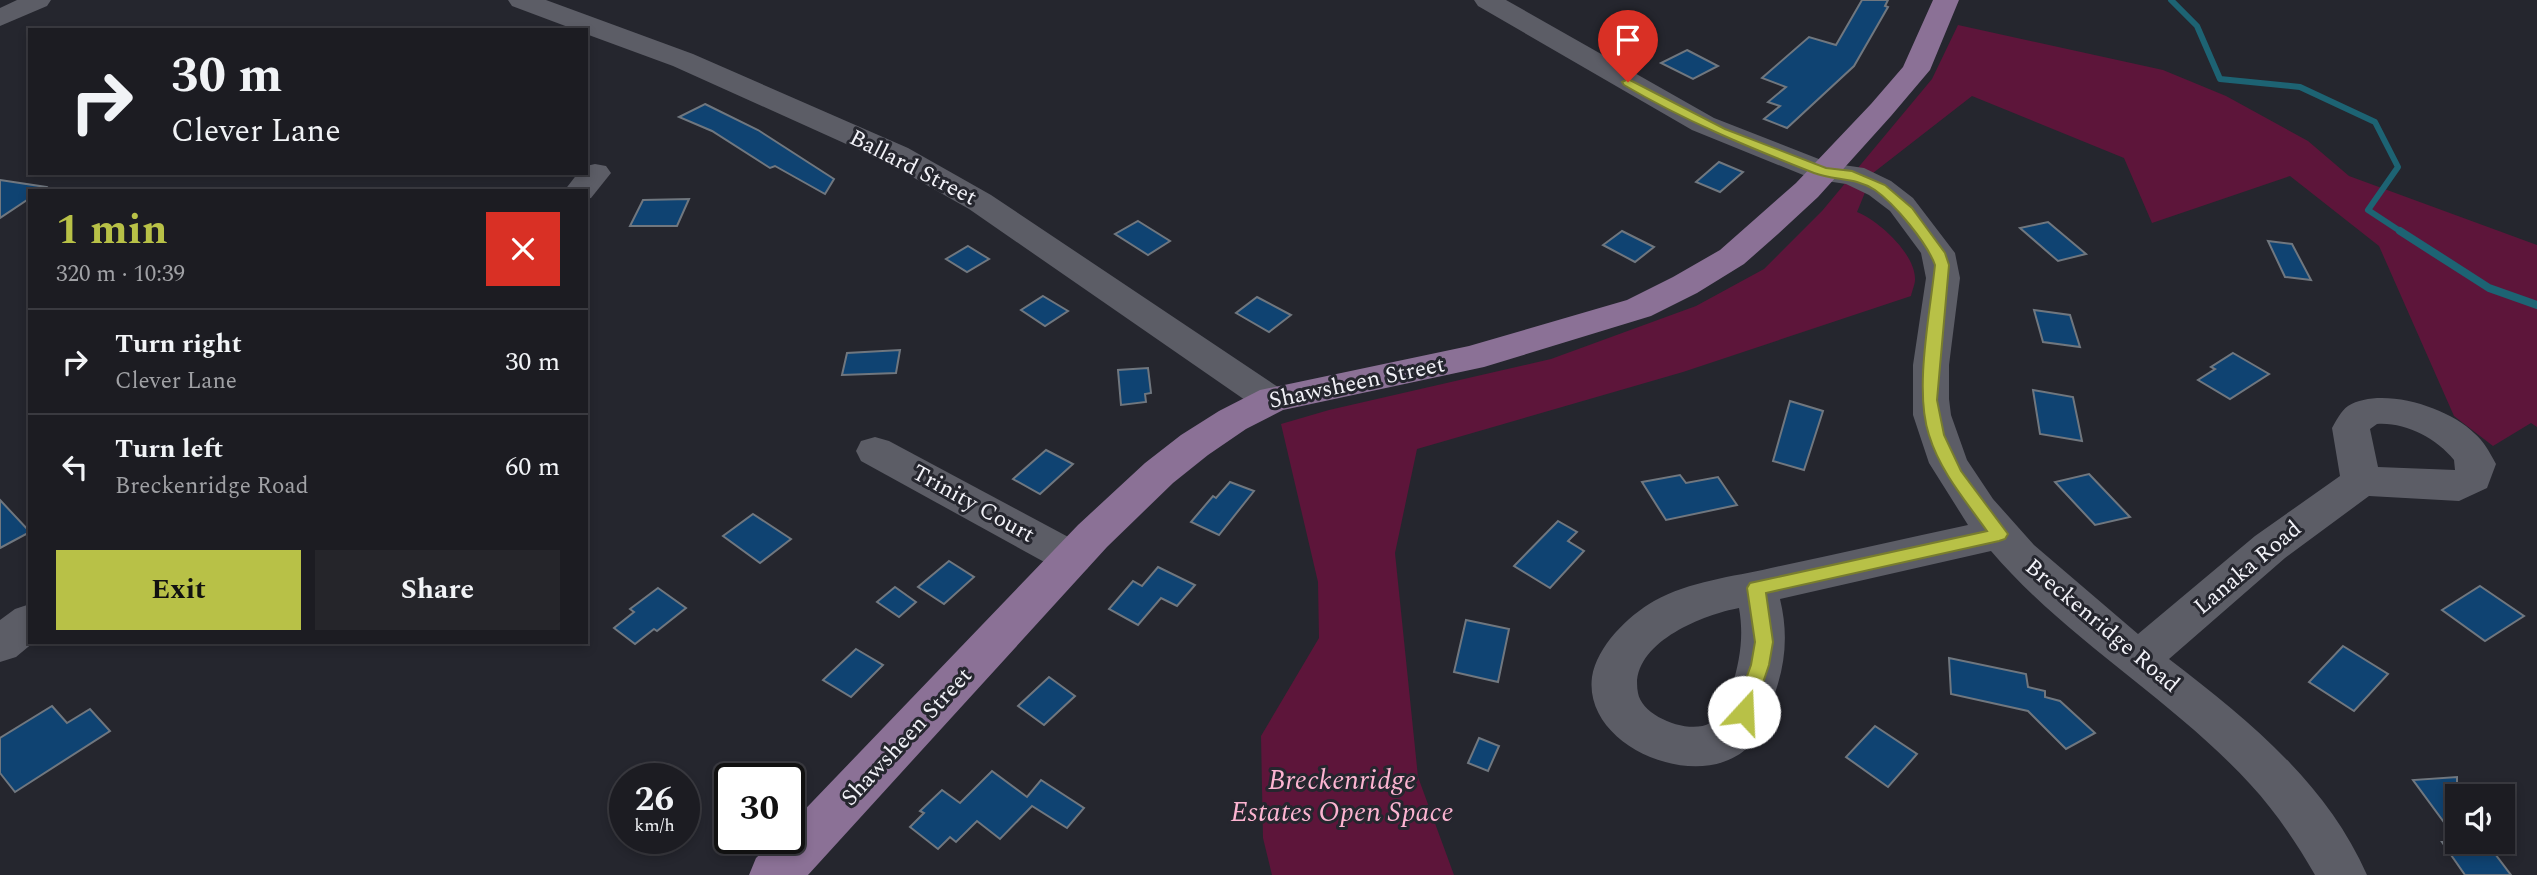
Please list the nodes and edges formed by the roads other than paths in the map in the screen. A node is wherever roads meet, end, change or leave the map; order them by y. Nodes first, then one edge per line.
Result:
1 (38, 0) edge
2 (521, 0) edge
3 (1487, 0) edge
4 (1946, 0) edge
5 (0, 18) edge
6 (1824, 172) junction
7 (1271, 400) junction
8 (875, 451) dead end
9 (2361, 481) dead end
10 (1999, 534) junction
11 (1072, 558) junction
12 (1756, 588) dead end
13 (28, 623) edge
14 (0, 644) edge
15 (2139, 659) junction
16 (774, 875) edge
17 (2342, 875) edge

1 - 5 street
2 - 7 street, Ballard Street
3 - 6 street, Breckenridge Road
4 - 6 main road, Shawsheen Street
6 - 7 main road, Shawsheen Street
6 - 10 street, Breckenridge Road
7 - 11 main road, Shawsheen Street
8 - 11 street, Trinity Court
9 - 15 street, Lanaka Road
10 - 12 street
10 - 15 street, Breckenridge Road
11 - 16 main road, Shawsheen Street
13 - 14 street
15 - 17 street, Breckenridge Road

